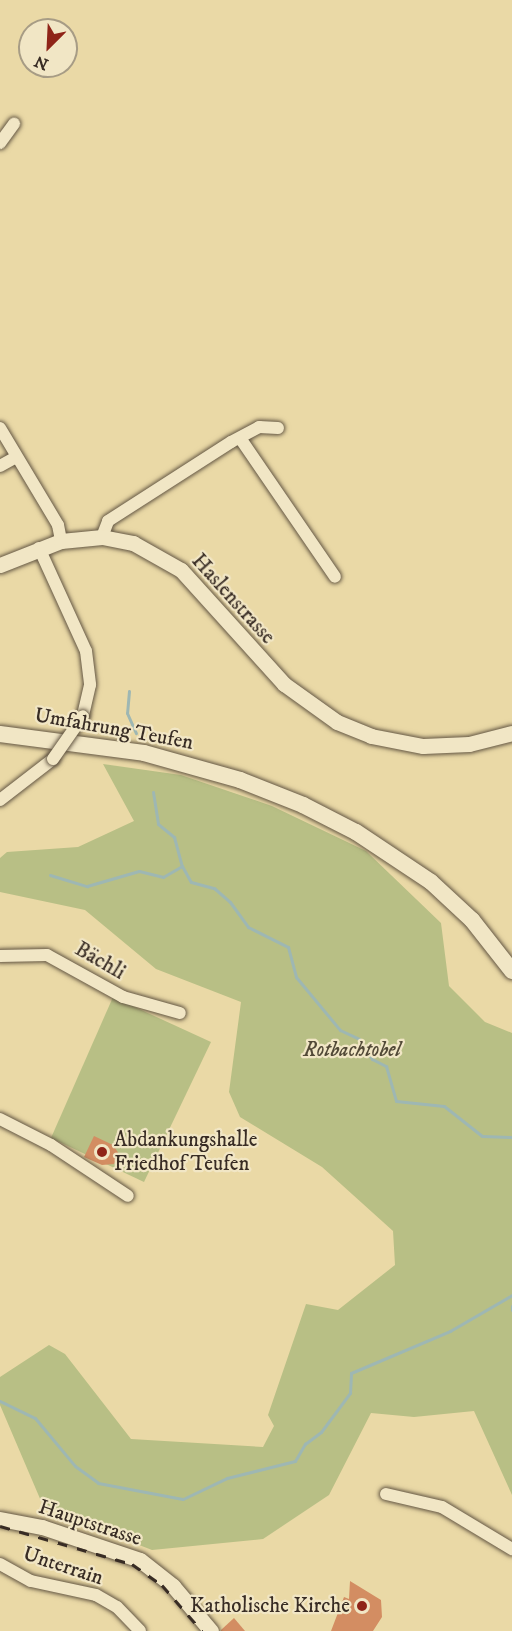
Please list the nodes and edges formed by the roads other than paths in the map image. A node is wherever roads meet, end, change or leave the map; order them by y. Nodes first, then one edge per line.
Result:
1 (14, 124) dead end
2 (0, 143) edge
3 (0, 428) edge
4 (278, 428) dead end
5 (240, 438) junction
6 (16, 457) junction
7 (0, 466) edge
8 (102, 537) junction
9 (61, 541) junction
10 (39, 548) junction
11 (0, 565) edge
12 (335, 577) dead end
13 (512, 733) edge
14 (0, 734) edge
15 (0, 800) edge
16 (0, 956) edge
17 (510, 967) edge
18 (180, 1013) dead end
19 (0, 1119) edge
20 (128, 1196) dead end
21 (386, 1494) dead end
22 (0, 1519) edge
23 (512, 1549) edge
24 (0, 1564) edge
25 (135, 1630) edge
26 (210, 1631) edge

1 - 2 street
3 - 6 street
4 - 5 street
5 - 8 street
5 - 12 street
6 - 7 street
6 - 9 street
8 - 9 street, Haslenstrasse
8 - 13 street, Haslenstrasse
9 - 10 street, Haslenstrasse
10 - 11 street, Haslenstrasse
10 - 15 street, bridge
14 - 17 main road, Umfahrung Teufen
16 - 18 street, Bächli
19 - 20 street
21 - 23 street
22 - 26 street, Hauptstrasse
24 - 25 street, Unterrain

